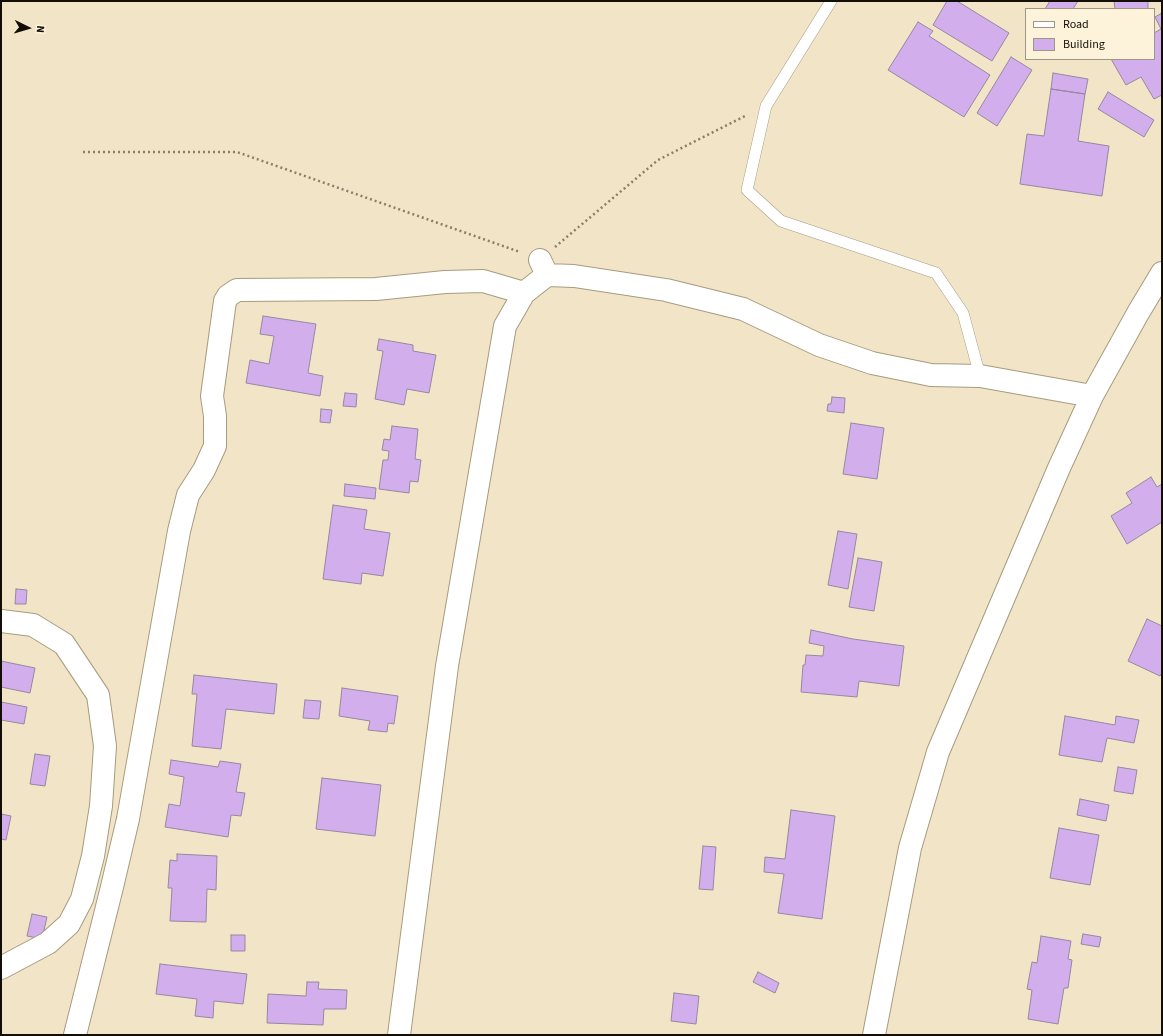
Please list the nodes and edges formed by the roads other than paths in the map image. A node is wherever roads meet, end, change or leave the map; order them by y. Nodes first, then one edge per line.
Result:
1 (831, 1) edge
2 (1162, 273) edge
3 (524, 293) junction
4 (980, 376) junction
5 (1092, 396) junction
6 (1, 620) edge
7 (1, 968) edge
8 (75, 1035) edge
9 (399, 1035) edge
10 (874, 1035) edge

1 - 4 lane
2 - 5 street
3 - 4 street
3 - 8 street
3 - 9 street
4 - 5 street
5 - 10 street
6 - 7 street

